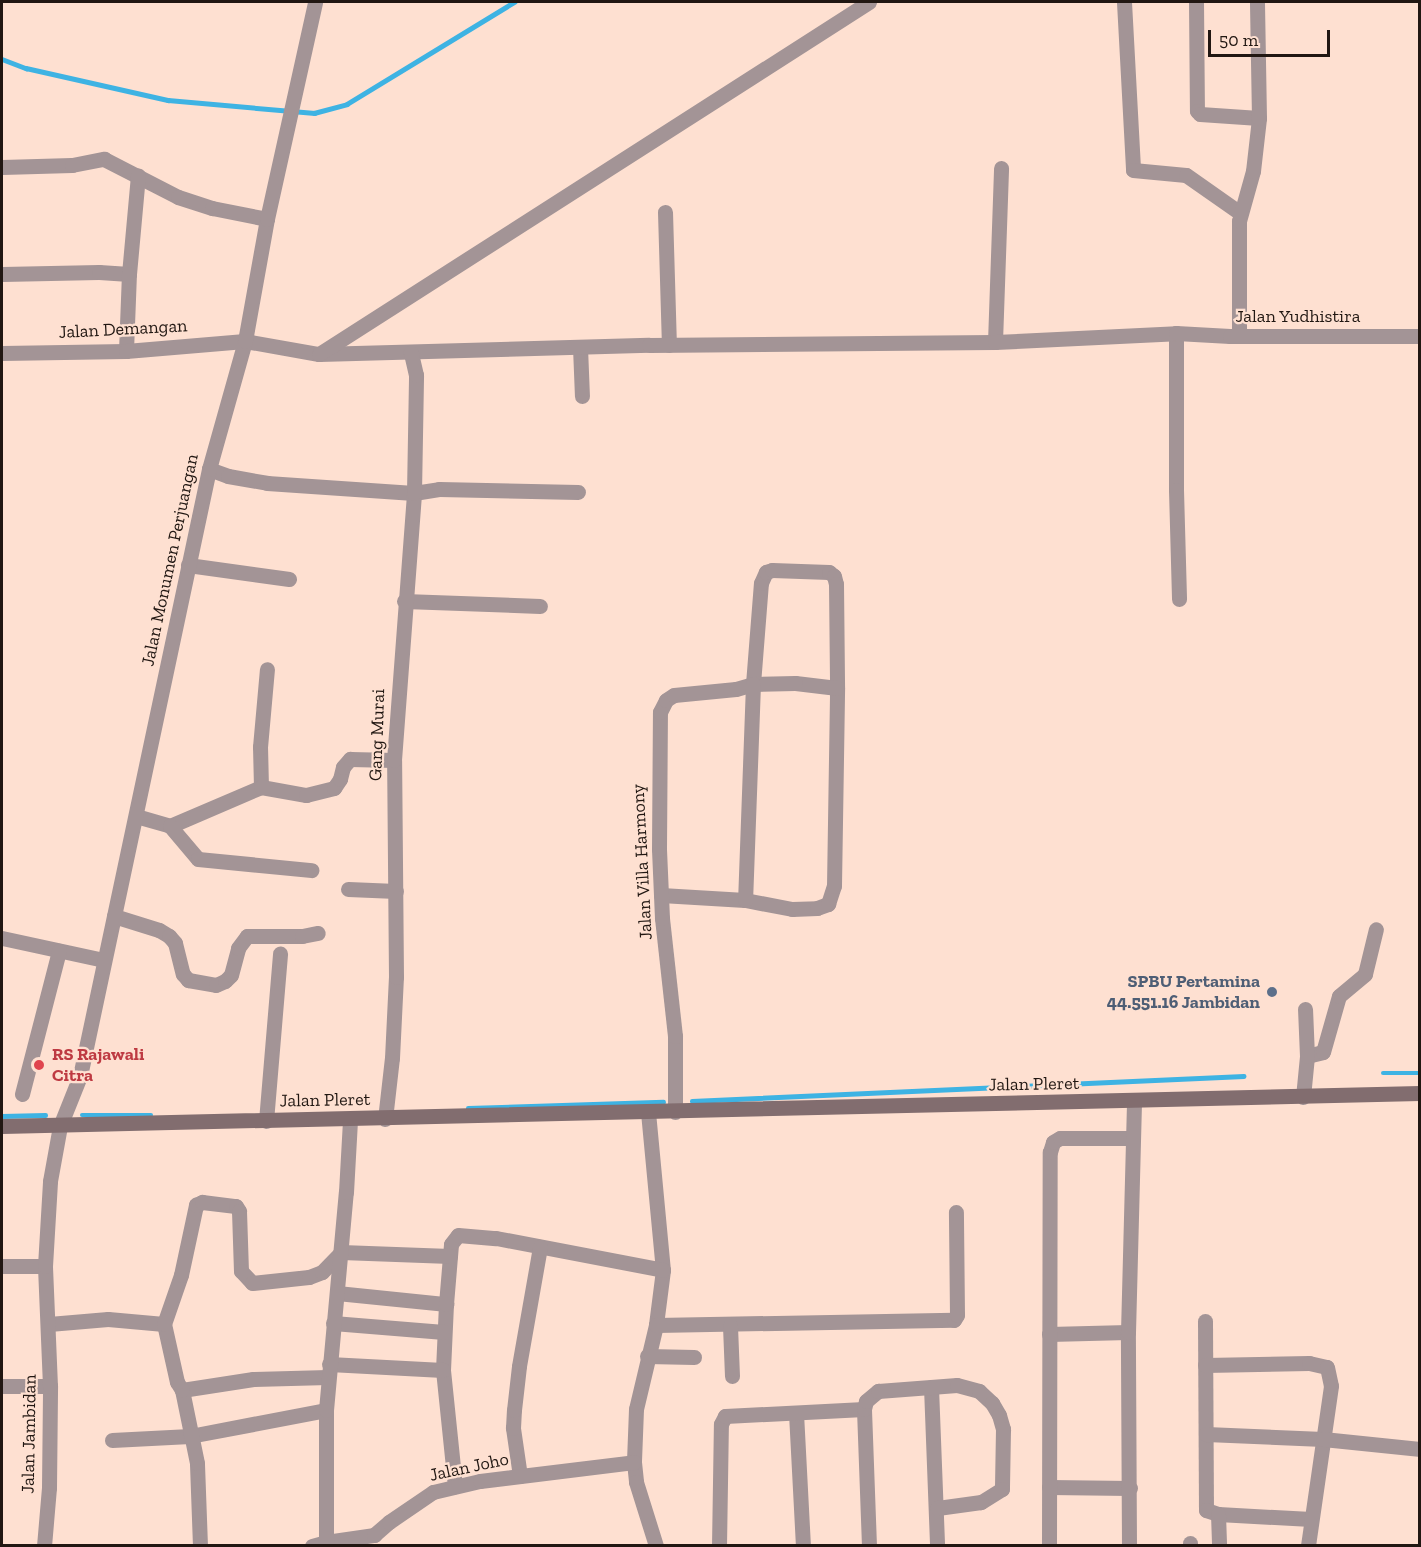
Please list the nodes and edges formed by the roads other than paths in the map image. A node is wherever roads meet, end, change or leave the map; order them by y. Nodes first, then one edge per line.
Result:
1 (315, 2) edge
2 (869, 2) edge
3 (1125, 2) edge
4 (1196, 2) edge
5 (1257, 2) edge
6 (1259, 118) junction
7 (2, 167) edge
8 (1001, 168) dead end
9 (138, 175) junction
10 (665, 212) dead end
11 (1240, 213) junction
12 (267, 219) junction
13 (2, 274) edge
14 (129, 274) junction
15 (1176, 333) junction
16 (1239, 336) junction
17 (1419, 336) edge
18 (245, 341) junction
19 (995, 342) junction
20 (669, 345) junction
21 (580, 347) junction
22 (126, 351) junction
23 (2, 353) edge
24 (411, 353) junction
25 (310, 357) junction
26 (582, 396) dead end
27 (208, 469) junction
28 (578, 492) dead end
29 (414, 493) junction
30 (188, 565) junction
31 (289, 579) dead end
32 (1179, 599) dead end
33 (404, 601) junction
34 (540, 606) dead end
35 (267, 669) dead end
36 (753, 684) junction
37 (837, 688) junction
38 (394, 760) junction
39 (261, 787) junction
40 (136, 816) junction
41 (170, 826) junction
42 (311, 870) dead end
43 (348, 889) dead end
44 (396, 891) junction
45 (661, 895) junction
46 (745, 900) junction
47 (114, 916) junction
48 (1376, 929) dead end
49 (318, 933) dead end
50 (2, 938) edge
51 (59, 951) junction
52 (280, 954) dead end
53 (104, 960) junction
54 (1305, 1009) dead end
55 (1307, 1056) junction
56 (1419, 1093) edge
57 (22, 1094) dead end
58 (1303, 1097) junction
59 (1134, 1101) junction
60 (675, 1112) junction
61 (648, 1113) junction
62 (385, 1119) junction
63 (350, 1120) junction
64 (266, 1121) junction
65 (2, 1126) edge
66 (60, 1126) junction
67 (1131, 1138) junction
68 (956, 1212) dead end
69 (540, 1247) junction
70 (341, 1252) junction
71 (450, 1256) junction
72 (2, 1266) edge
73 (45, 1266) junction
74 (663, 1270) junction
75 (337, 1293) junction
76 (446, 1304) junction
77 (1205, 1321) dead end
78 (333, 1323) junction
79 (49, 1324) junction
80 (164, 1324) junction
81 (656, 1325) junction
82 (730, 1326) junction
83 (444, 1332) junction
84 (1128, 1332) junction
85 (1049, 1334) junction
86 (647, 1356) junction
87 (694, 1357) dead end
88 (1205, 1365) junction
89 (442, 1370) junction
90 (329, 1371) junction
91 (732, 1376) dead end
92 (2, 1386) edge
93 (50, 1386) junction
94 (931, 1387) junction
95 (182, 1390) junction
96 (326, 1410) junction
97 (864, 1410) junction
98 (796, 1413) junction
99 (1206, 1434) junction
100 (190, 1436) junction
101 (1323, 1439) junction
102 (112, 1440) dead end
103 (1419, 1449) edge
104 (634, 1462) junction
105 (520, 1476) junction
106 (455, 1486) junction
107 (1049, 1487) junction
108 (1130, 1488) junction
109 (937, 1508) junction
110 (1218, 1514) junction
111 (1311, 1519) junction
112 (319, 1544) edge
113 (44, 1545) edge
114 (200, 1545) edge
115 (656, 1545) edge
116 (719, 1545) edge
117 (803, 1545) edge
118 (870, 1545) edge
119 (937, 1545) edge
120 (1049, 1545) edge
121 (1130, 1545) edge
122 (1219, 1545) edge
123 (1308, 1545) edge

1 - 12 street, Jalan Monumen Perjuangan
2 - 25 street
3 - 11 street
4 - 6 street
5 - 6 street
6 - 11 street
7 - 9 street
8 - 19 street
9 - 12 street
9 - 14 street
10 - 20 street
11 - 16 street
12 - 18 street, Jalan Monumen Perjuangan
13 - 14 street
14 - 22 street
15 - 16 street, Jalan Yudhistira
15 - 19 street, Jalan Yudhistira
15 - 32 street
16 - 17 street, Jalan Yudhistira
18 - 22 street, Jalan Demangan
18 - 25 street, Jalan Demangan
18 - 27 street, Jalan Monumen Perjuangan
19 - 20 street, Jalan Yudhistira
20 - 21 street, Jalan Demangan
21 - 24 street, Jalan Demangan
21 - 26 street
22 - 23 street, Jalan Demangan
24 - 25 street, Jalan Demangan
24 - 29 street, Gang Murai
27 - 29 street
27 - 30 street, Jalan Monumen Perjuangan
28 - 29 street
29 - 33 street, Gang Murai
30 - 31 street
30 - 40 street, Jalan Monumen Perjuangan
33 - 34 street
33 - 38 street, Gang Murai
35 - 39 street
36 - 37 street, Jalan Villa Harmony
36 - 37 street
36 - 45 street, Jalan Villa Harmony
36 - 46 street
37 - 46 street
38 - 39 street
38 - 44 street, Gang Murai
39 - 41 street
40 - 41 street
40 - 47 street, Jalan Monumen Perjuangan
41 - 42 street
43 - 44 street
44 - 62 street, Gang Murai
45 - 46 street
45 - 60 street, Jalan Villa Harmony
47 - 49 street
47 - 53 street, Jalan Monumen Perjuangan
48 - 55 street
50 - 51 street
51 - 53 street
51 - 57 street
52 - 64 street
53 - 66 street, Jalan Monumen Perjuangan
54 - 55 street
55 - 58 street
56 - 58 main road, Jalan Pleret
58 - 59 main road, Jalan Pleret
59 - 60 main road, Jalan Pleret
59 - 67 street
60 - 61 main road, Jalan Pleret
61 - 62 main road, Jalan Pleret
61 - 74 street
62 - 63 main road, Jalan Pleret
63 - 64 main road, Jalan Pleret
63 - 70 street
64 - 66 main road, Jalan Pleret
65 - 66 main road, Jalan Pleret
66 - 73 street, Jalan Jambidan
67 - 84 street
67 - 85 street
68 - 82 street
69 - 71 street
69 - 74 street
69 - 105 street
70 - 71 street
70 - 75 street
70 - 80 street
71 - 76 street
72 - 73 street
73 - 79 street, Jalan Jambidan
74 - 81 street
75 - 76 street
75 - 78 street
76 - 83 street
77 - 88 street
78 - 83 street
78 - 90 street
79 - 80 street
79 - 93 street, Jalan Jambidan
80 - 95 street
81 - 82 street
81 - 86 street
82 - 91 street
83 - 89 street
84 - 85 street
84 - 108 street
85 - 107 street
86 - 87 street
86 - 104 street
88 - 99 street
88 - 101 street
89 - 90 street
89 - 106 street
90 - 95 street
90 - 96 street
92 - 93 street
93 - 113 street, Jalan Jambidan
94 - 97 street
94 - 109 street
94 - 109 street
95 - 100 street
96 - 100 street
96 - 112 street
97 - 98 street
97 - 118 street
98 - 116 street
98 - 117 street
99 - 101 street
99 - 110 street
100 - 102 street
100 - 114 street
101 - 103 street
101 - 111 street
104 - 105 street, Jalan Joho
104 - 115 street
105 - 106 street, Jalan Joho
106 - 112 street, Jalan Joho
107 - 108 street
107 - 120 street
108 - 121 street
109 - 119 street
110 - 111 street
110 - 122 street
111 - 123 street

